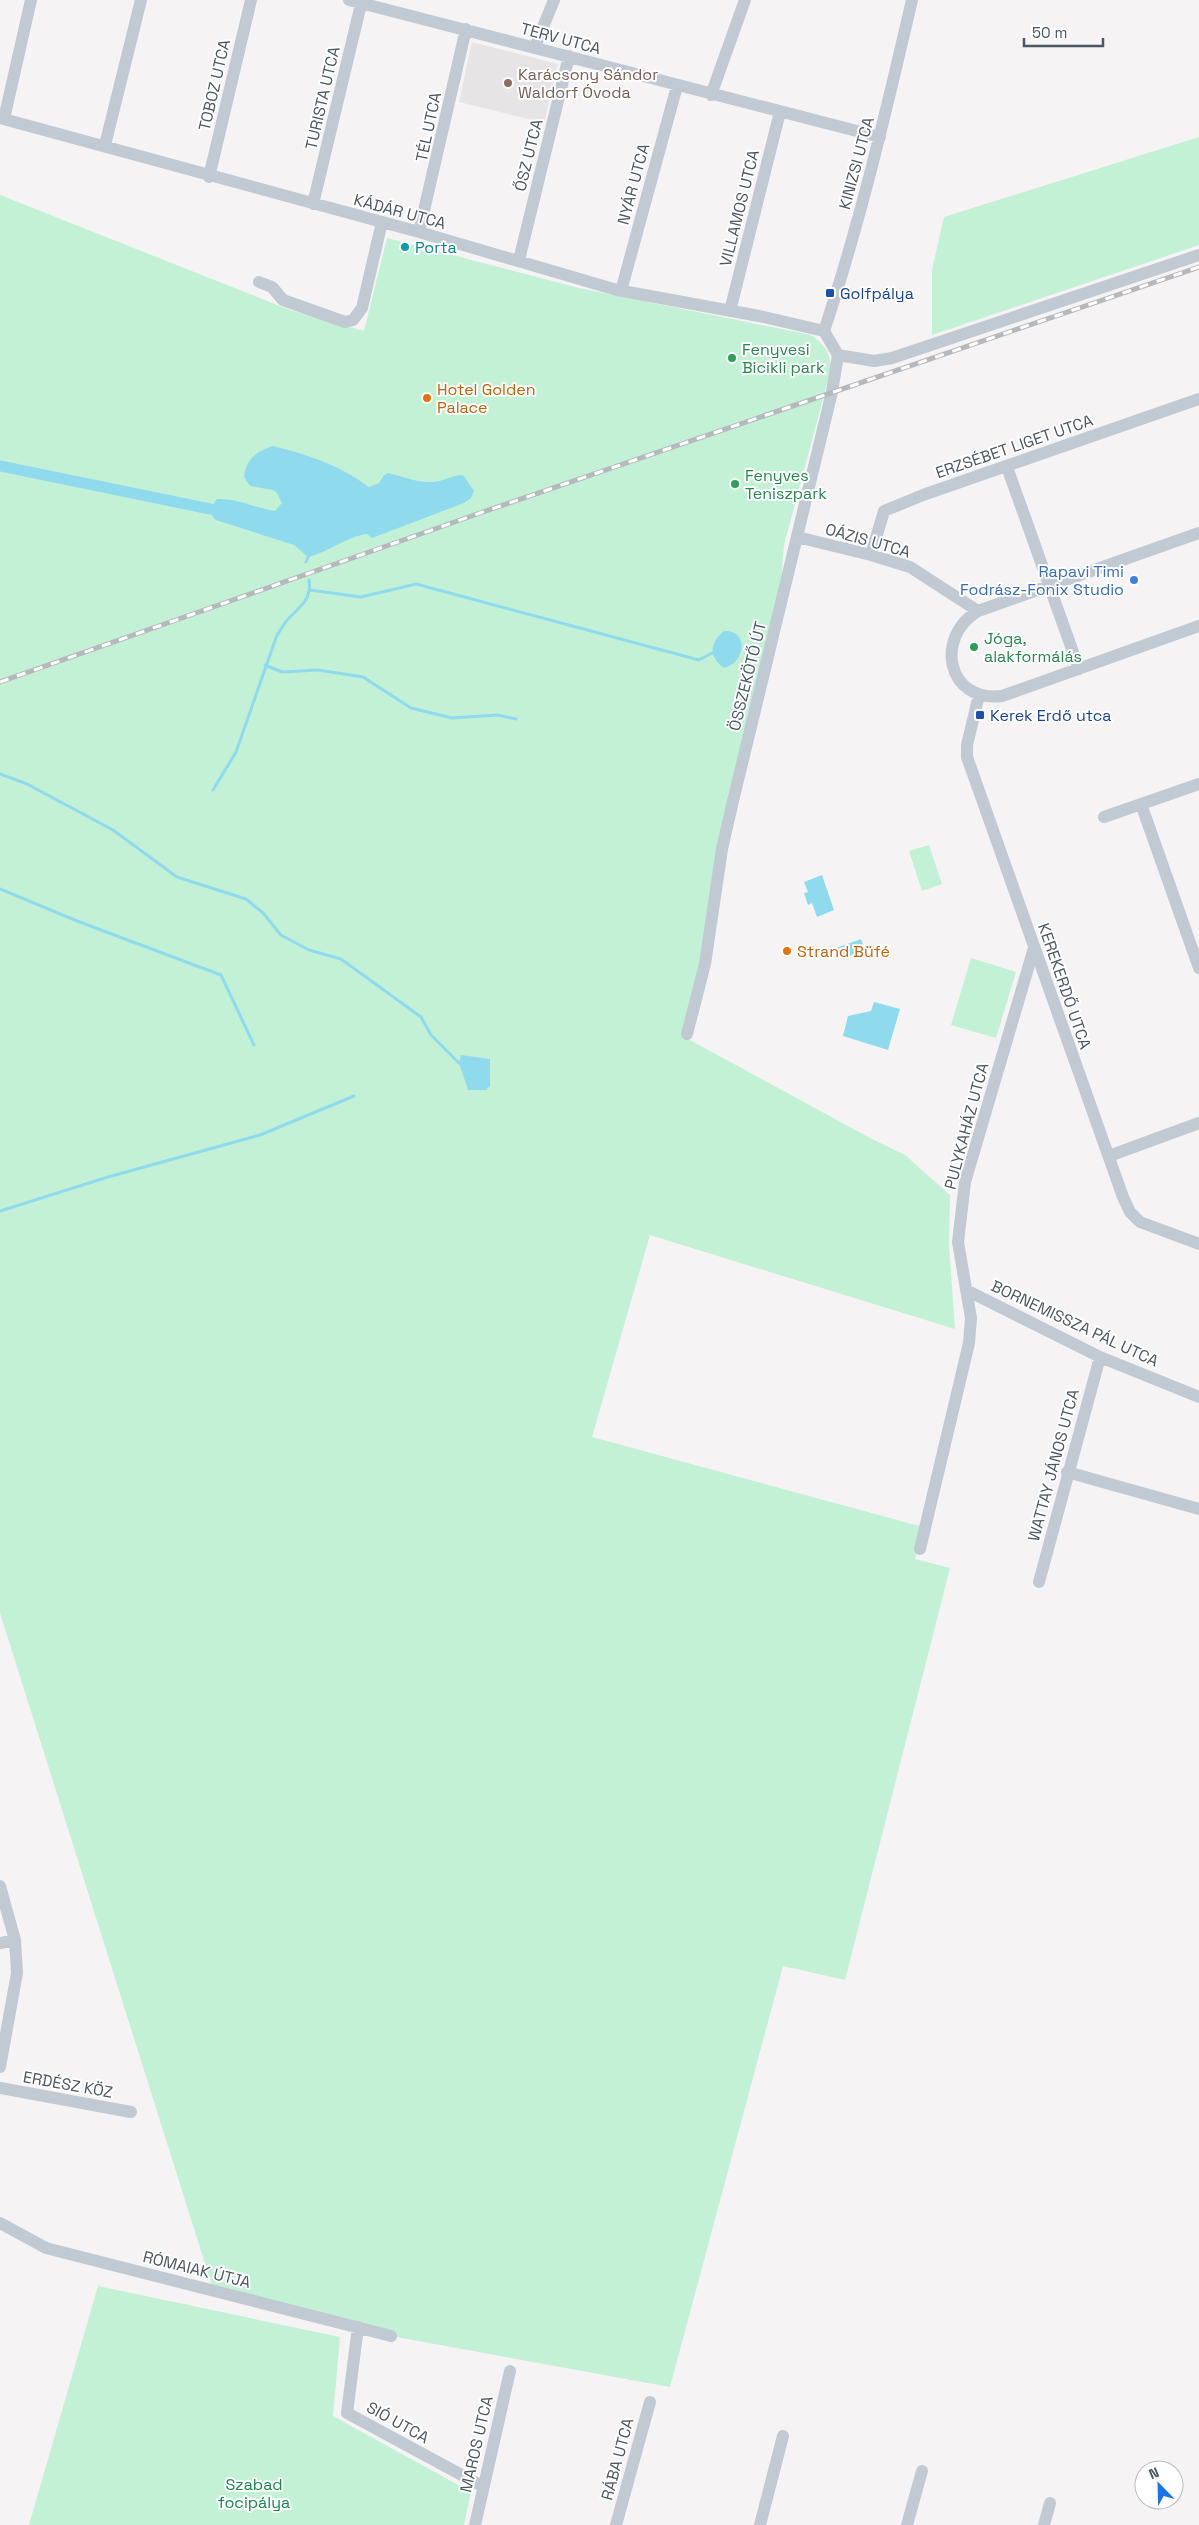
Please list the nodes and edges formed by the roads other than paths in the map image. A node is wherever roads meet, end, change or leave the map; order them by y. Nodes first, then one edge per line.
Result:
1 (31, 0) edge
2 (141, 0) edge
3 (251, 0) edge
4 (554, 0) edge
5 (745, 0) edge
6 (912, 0) edge
7 (357, 1) edge
8 (466, 29) junction
9 (535, 47) junction
10 (569, 56) junction
11 (677, 86) junction
12 (712, 94) junction
13 (780, 112) junction
14 (2, 119) edge
15 (880, 137) junction
16 (105, 145) junction
17 (209, 177) junction
18 (313, 204) junction
19 (382, 222) junction
20 (419, 232) junction
21 (1199, 255) edge
22 (519, 260) junction
23 (259, 282) dead end
24 (621, 291) junction
25 (730, 312) junction
26 (824, 331) junction
27 (838, 355) junction
28 (1199, 399) edge
29 (1007, 467) junction
30 (1199, 533) edge
31 (796, 537) junction
32 (871, 555) junction
33 (1049, 587) junction
34 (978, 612) junction
35 (1199, 626) edge
36 (1079, 669) junction
37 (979, 695) junction
38 (1199, 784) edge
39 (1141, 804) junction
40 (1104, 818) dead end
41 (1034, 948) junction
42 (1199, 968) edge
43 (687, 1034) dead end
44 (1199, 1123) edge
45 (1109, 1156) junction
46 (1199, 1244) edge
47 (966, 1290) junction
48 (1100, 1357) junction
49 (1199, 1397) edge
50 (1067, 1472) junction
51 (1199, 1509) edge
52 (920, 1549) dead end
53 (1039, 1582) dead end
54 (0, 1886) edge
55 (15, 1940) junction
56 (0, 1942) edge
57 (0, 2067) edge
58 (0, 2088) edge
59 (131, 2112) dead end
60 (0, 2222) edge
61 (358, 2327) junction
62 (391, 2336) dead end
63 (510, 2370) dead end
64 (650, 2402) dead end
65 (783, 2436) dead end
66 (922, 2471) dead end
67 (482, 2486) junction
68 (1050, 2503) dead end
69 (475, 2525) edge
70 (616, 2525) edge
71 (760, 2525) edge
72 (907, 2525) edge
73 (1044, 2525) edge

1 - 14 street
2 - 16 street
3 - 17 street, TOBOZ UTCA
4 - 9 street
5 - 12 street
6 - 15 street, KINIZSI UTCA
7 - 8 street, TERV UTCA
7 - 18 street, TURISTA UTCA
8 - 9 street, TERV UTCA
8 - 20 street, TÉL UTCA
9 - 10 street, TERV UTCA
10 - 11 street, TERV UTCA
10 - 22 street, ŐSZ UTCA
11 - 12 street, TERV UTCA
11 - 24 street, NYÁR UTCA
12 - 13 street, TERV UTCA
13 - 15 street, TERV UTCA
13 - 25 street, VILLAMOS UTCA
14 - 16 street, KÁDÁR UTCA
15 - 26 street, KINIZSI UTCA
16 - 17 street, KÁDÁR UTCA
17 - 18 street, KÁDÁR UTCA
18 - 19 street, KÁDÁR UTCA
19 - 20 street, KÁDÁR UTCA
19 - 23 street
20 - 22 street, KÁDÁR UTCA
21 - 27 street
22 - 24 street, KÁDÁR UTCA
24 - 25 street, KÁDÁR UTCA
25 - 26 street, KÁDÁR UTCA
26 - 27 street
27 - 31 street, ÖSSZEKÖTŐ ÚT
28 - 29 street, ERZSÉBET LIGET UTCA
29 - 32 street, ERZSÉBET LIGET UTCA
29 - 33 street
30 - 33 street
31 - 32 street, OÁZIS UTCA
31 - 43 street, ÖSSZEKÖTŐ ÚT
32 - 34 street, OÁZIS UTCA
33 - 34 street
33 - 36 street
34 - 37 street
35 - 36 street
36 - 37 street
37 - 41 street, KEREKERDŐ UTCA
38 - 39 street
39 - 40 street
39 - 42 street
41 - 45 street, KEREKERDŐ UTCA
41 - 47 street, PULYKAHÁZ UTCA
44 - 45 street
45 - 46 street, KEREKERDŐ UTCA
47 - 48 street, BORNEMISSZA PÁL UTCA
47 - 52 street, PULYKAHÁZ UTCA
48 - 49 street, BORNEMISSZA PÁL UTCA
48 - 50 street, WATTAY JÁNOS UTCA
50 - 51 street
50 - 53 street, WATTAY JÁNOS UTCA
54 - 55 street
55 - 56 street
55 - 57 street
58 - 59 street, ERDÉSZ KÖZ
60 - 61 street, RÓMAIAK ÚTJA
61 - 62 street, RÓMAIAK ÚTJA
61 - 67 street, SIÓ UTCA
63 - 67 street, MAROS UTCA
64 - 70 street, RÁBA UTCA
65 - 71 street
66 - 72 street
67 - 69 street, MAROS UTCA
68 - 73 street

